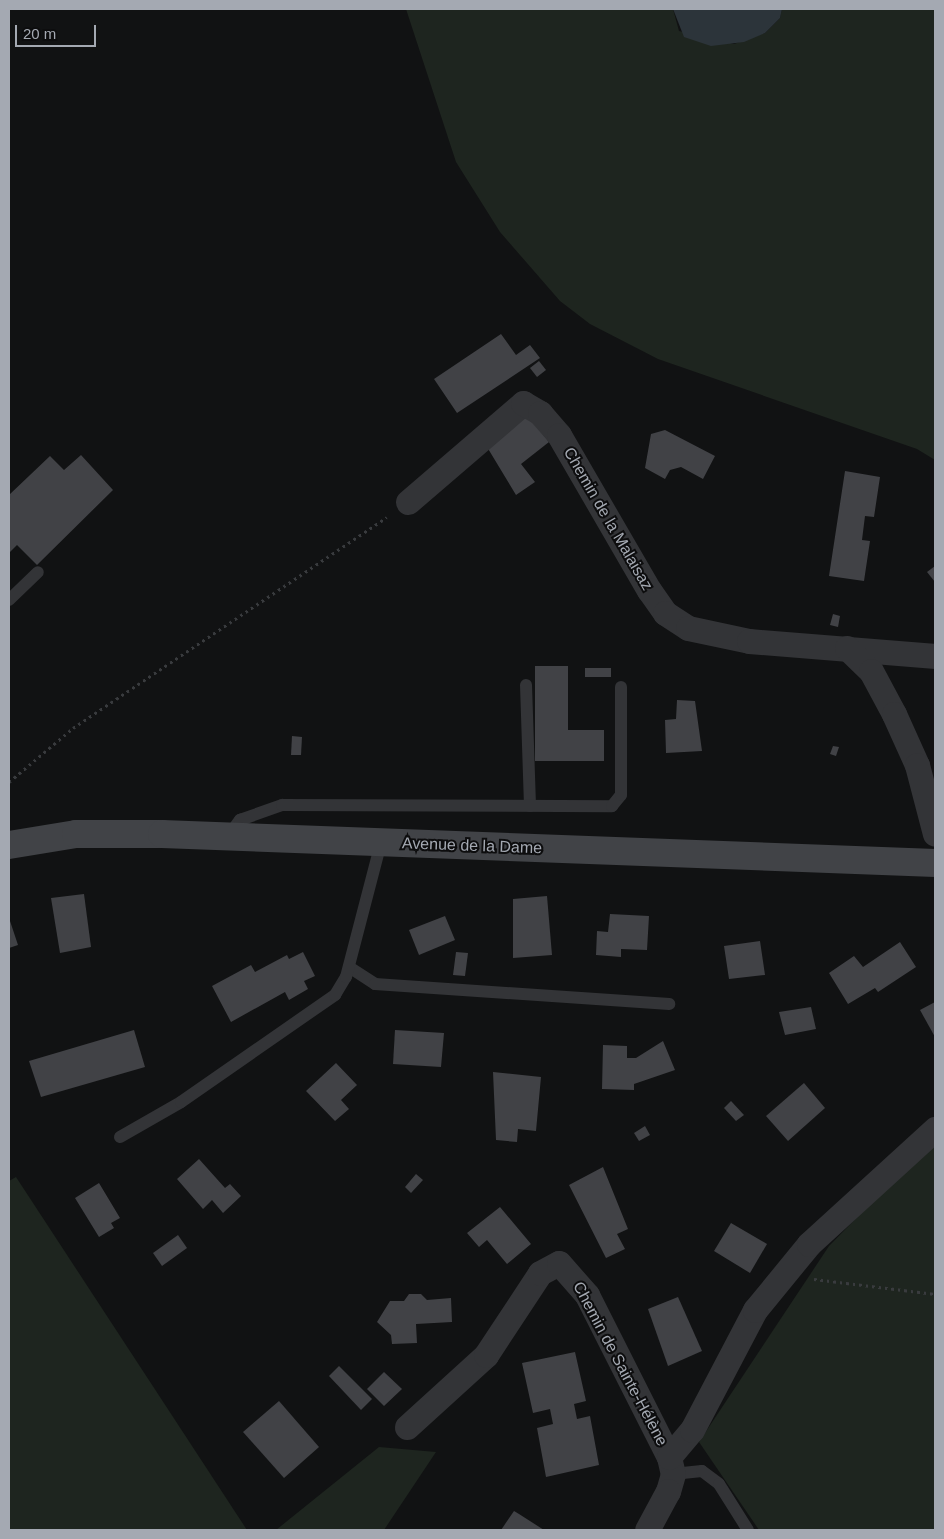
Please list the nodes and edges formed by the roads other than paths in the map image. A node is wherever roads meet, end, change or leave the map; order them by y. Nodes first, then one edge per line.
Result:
1 (408, 502) road end
2 (38, 572) dead end
3 (9, 600) edge
4 (847, 648) junction
5 (935, 656) edge
6 (526, 685) dead end
7 (621, 687) dead end
8 (530, 806) junction
9 (935, 834) edge
10 (229, 835) junction
11 (381, 843) junction
12 (9, 845) edge
13 (935, 863) edge
14 (349, 967) junction
15 (669, 1004) dead end
16 (935, 1129) edge
17 (120, 1137) dead end
18 (407, 1427) dead end
19 (671, 1466) junction
20 (647, 1530) edge
21 (748, 1530) edge

1 - 4 street, Chemin de la Malaisaz
2 - 3 lane
4 - 5 street, Chemin de la Malaisaz
4 - 9 street
6 - 8 lane
7 - 8 lane
8 - 10 lane
10 - 11 main road, Avenue de la Dame
10 - 12 main road, Avenue de la Dame
11 - 13 main road, Avenue de la Dame
11 - 14 lane
14 - 15 lane
14 - 17 lane
16 - 19 street, Chemin de Sainte-Hélène
18 - 19 street, Chemin de Sainte-Hélène
19 - 20 street, Chemin de Sainte-Hélène
19 - 21 lane

